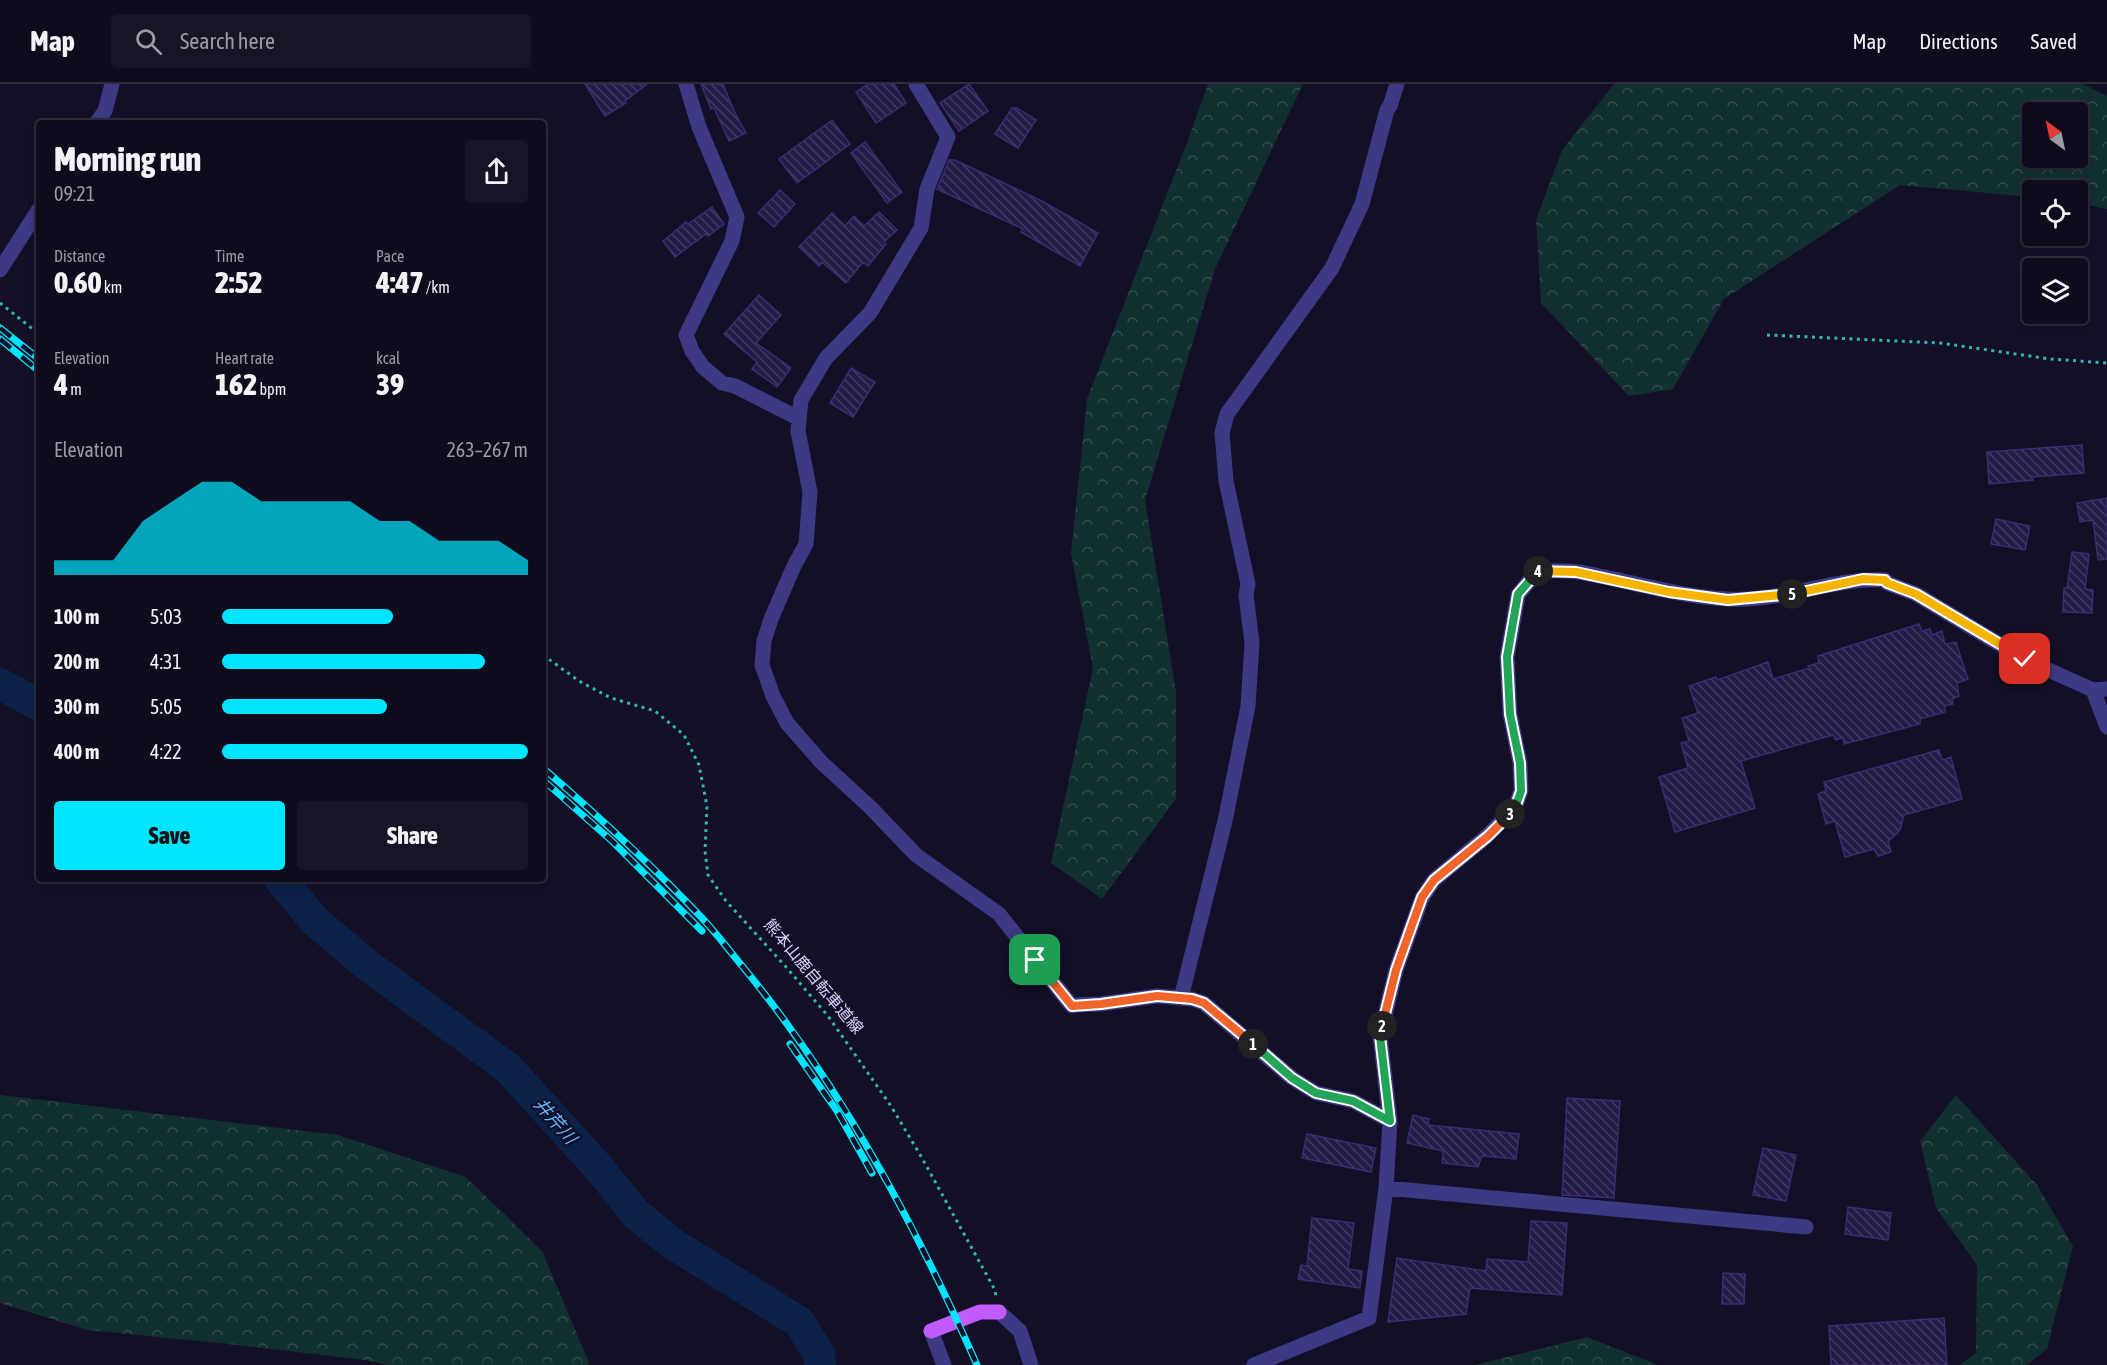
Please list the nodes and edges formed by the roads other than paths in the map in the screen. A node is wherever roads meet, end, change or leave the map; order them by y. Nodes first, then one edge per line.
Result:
1 (112, 84) edge
2 (686, 84) edge
3 (916, 84) edge
4 (1397, 84) edge
5 (98, 120) edge
6 (36, 214) edge
7 (0, 270) edge
8 (798, 418) junction
9 (2100, 690) edge
10 (2107, 727) edge
11 (1182, 998) junction
12 (1390, 1121) junction
13 (1386, 1188) junction
14 (1806, 1227) dead end
15 (999, 1312) joint
16 (931, 1331) joint
17 (944, 1365) edge
18 (1031, 1365) edge
19 (1254, 1365) edge

1 - 5 street
2 - 8 street
3 - 8 street
4 - 11 street
6 - 7 street
8 - 11 street
9 - 10 street
9 - 12 street
11 - 12 street
12 - 13 street
13 - 14 street
13 - 19 street
15 - 16 main road
15 - 18 street
16 - 17 street

